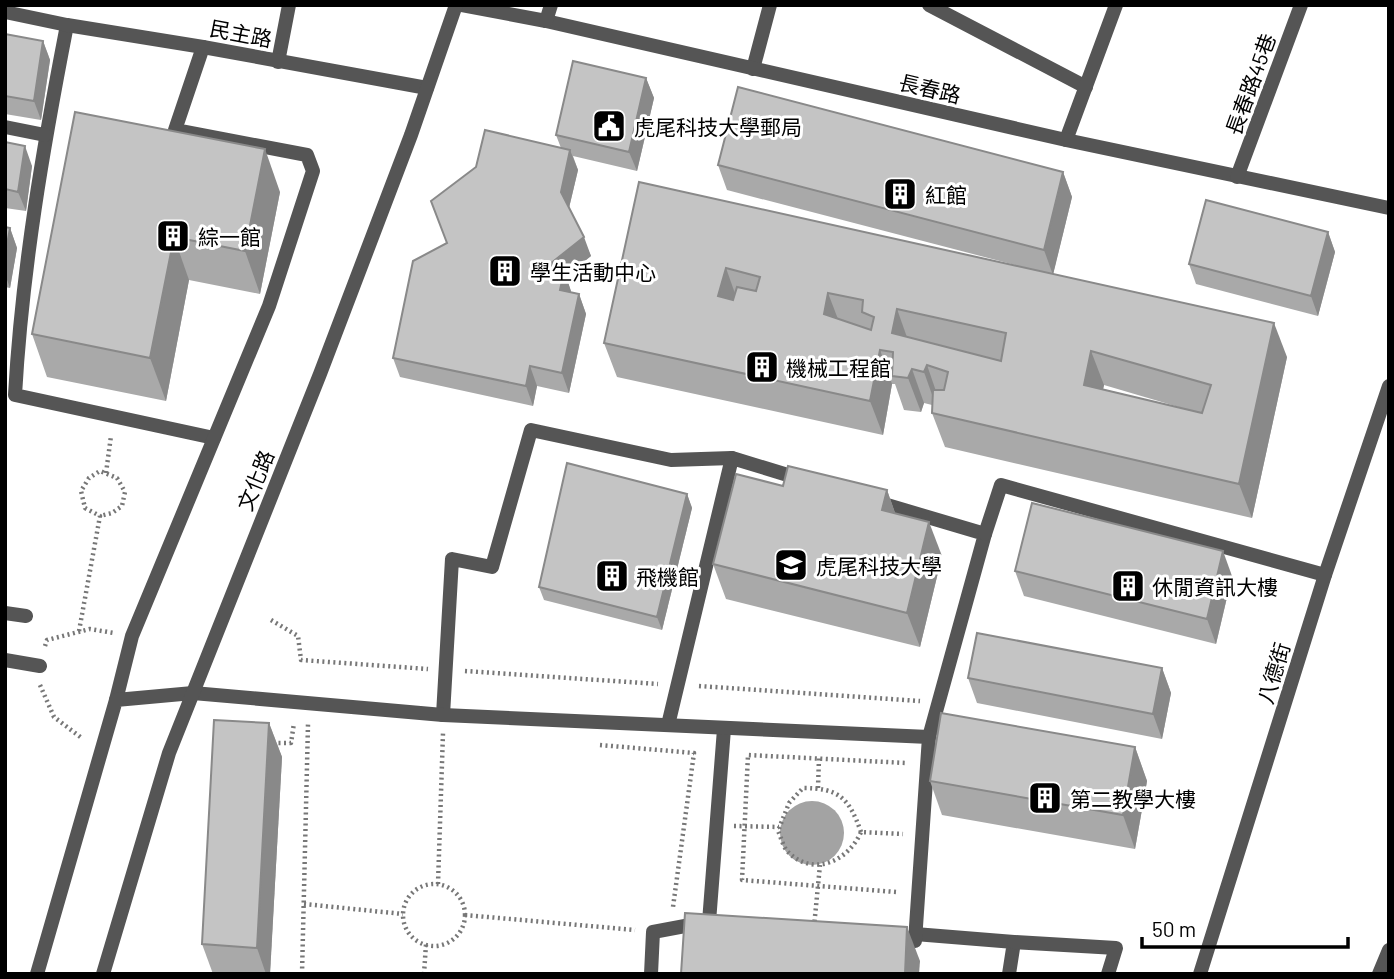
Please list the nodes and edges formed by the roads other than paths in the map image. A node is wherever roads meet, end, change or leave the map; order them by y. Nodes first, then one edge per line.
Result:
1 (289, 5) edge
2 (456, 5) edge
3 (462, 5) edge
4 (551, 5) edge
5 (770, 5) edge
6 (929, 5) edge
7 (1116, 5) edge
8 (1301, 5) edge
9 (5, 12) edge
10 (546, 21) junction
11 (66, 25) junction
12 (203, 47) junction
13 (278, 61) junction
14 (752, 69) junction
15 (1086, 87) junction
16 (427, 88) junction
17 (5, 127) edge
18 (45, 135) junction
19 (1066, 140) junction
20 (1237, 177) junction
21 (1389, 208) edge
22 (12, 311) edge
23 (1389, 386) edge
24 (214, 438) junction
25 (732, 458) junction
26 (825, 486) edge
27 (865, 498) edge
28 (985, 534) junction
29 (1325, 575) junction
30 (5, 613) edge
31 (26, 616) dead end
32 (5, 660) edge
33 (40, 666) road end
34 (192, 693) junction
35 (116, 700) junction
36 (443, 715) junction
37 (668, 725) junction
38 (724, 729) junction
39 (929, 737) junction
40 (709, 922) junction
41 (735, 924) edge
42 (915, 934) junction
43 (877, 937) edge
44 (1014, 942) junction
45 (1389, 950) edge
46 (37, 974) edge
47 (103, 974) edge
48 (651, 974) edge
49 (1009, 974) edge
50 (1108, 974) edge
51 (1200, 974) edge
52 (1379, 974) edge

1 - 13 street
2 - 16 street, 文化路
3 - 10 street, 長春路
4 - 10 street
5 - 14 street
6 - 15 street
7 - 15 street
8 - 20 street, 長春路45巷
9 - 11 street, 民主路
10 - 14 street, 長春路
11 - 12 street, 民主路
11 - 18 street
12 - 13 street, 民主路
12 - 24 street
13 - 16 street, 民主路
14 - 19 street, 長春路
15 - 19 street
16 - 34 street, 文化路
17 - 18 street
18 - 22 street
19 - 20 street, 長春路
20 - 21 street, 長春路
22 - 24 street
23 - 29 street, 八德街
24 - 35 street
25 - 26 street
25 - 36 street
25 - 37 street
27 - 28 street
28 - 29 street
28 - 39 street
29 - 51 street, 八德街
30 - 31 street
32 - 33 street
34 - 35 street
34 - 36 street
34 - 47 street, 文化路
35 - 46 street
36 - 37 street
37 - 38 street
38 - 39 street
38 - 40 street
39 - 42 street
40 - 41 street
40 - 48 street
42 - 43 street
42 - 44 street
44 - 49 street
44 - 50 street
45 - 52 street

